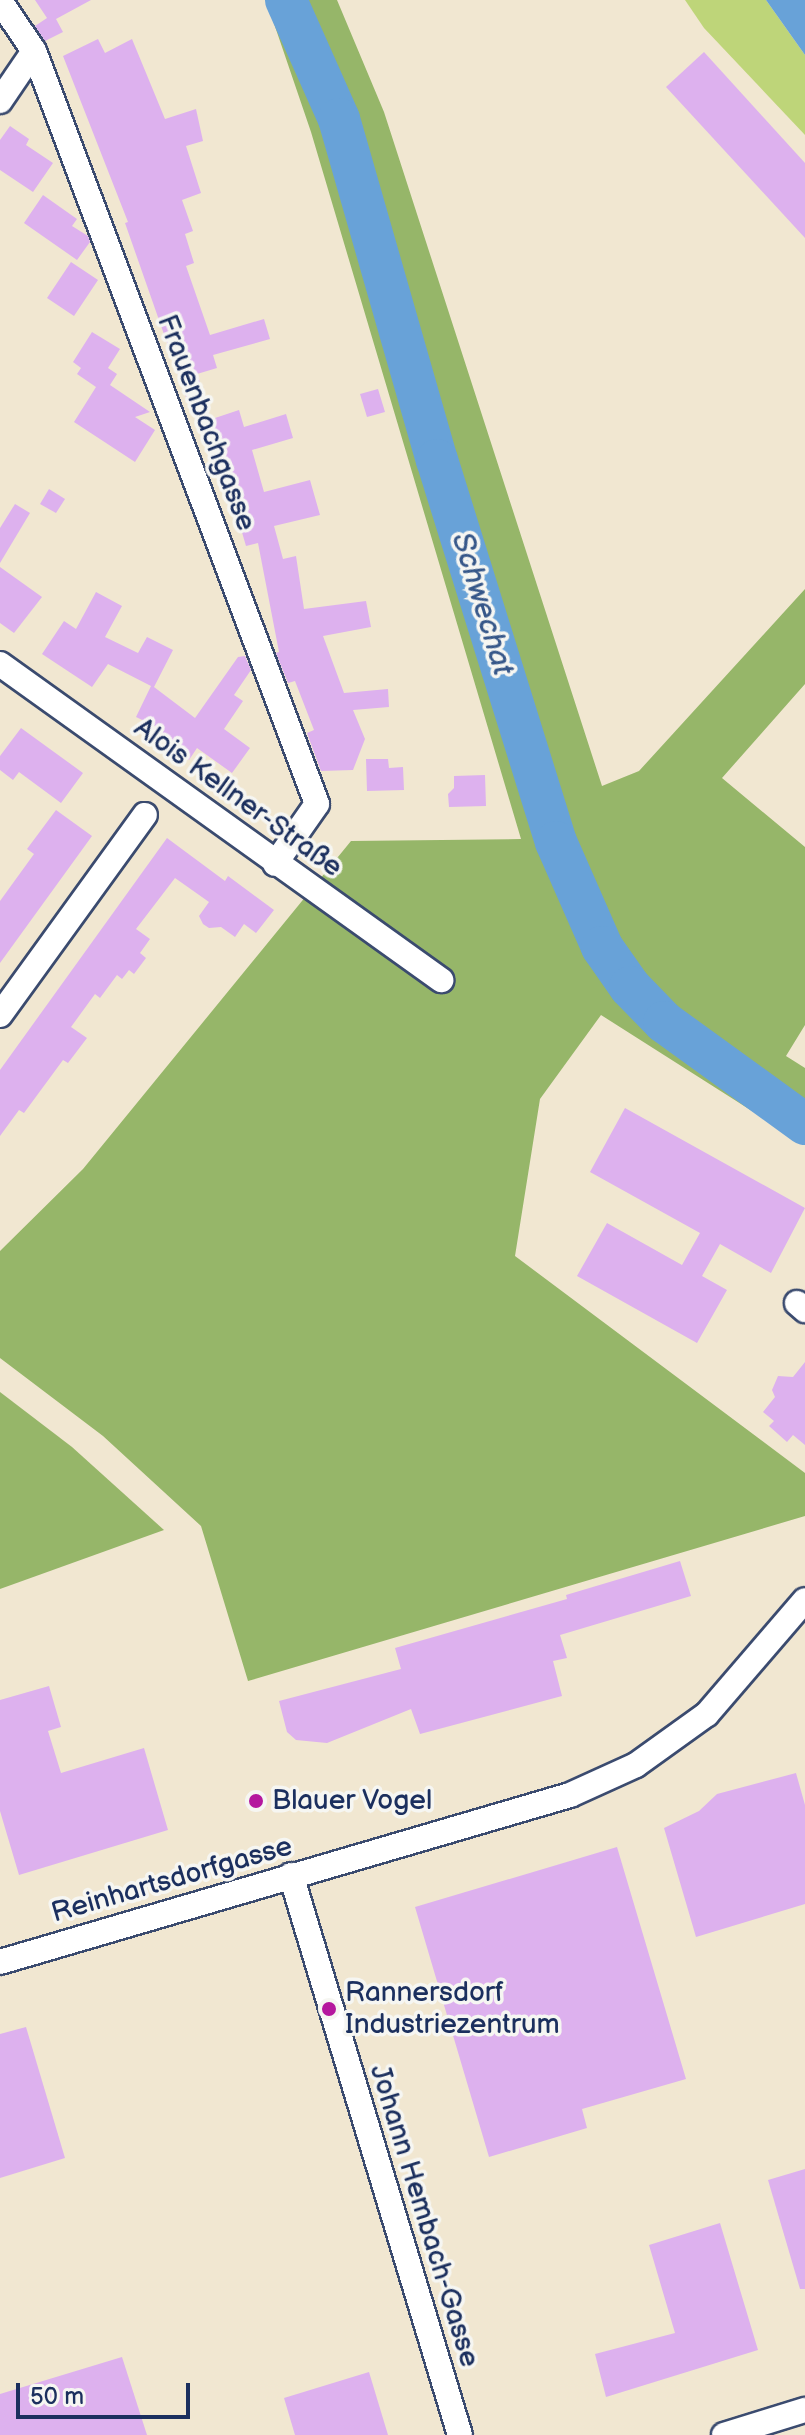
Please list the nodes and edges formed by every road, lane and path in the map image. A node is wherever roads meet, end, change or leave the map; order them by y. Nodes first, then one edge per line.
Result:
1 (0, 1) edge
2 (34, 51) junction
3 (0, 101) edge
4 (0, 664) edge
5 (145, 815) dead end
6 (275, 864) junction
7 (441, 980) dead end
8 (0, 1015) edge
9 (805, 1600) edge
10 (291, 1875) junction
11 (0, 1962) edge
12 (805, 2410) edge
13 (460, 2435) edge
14 (724, 2435) edge

1 - 2 street, Frauenbachgasse
2 - 3 street
2 - 6 street, Frauenbachgasse
4 - 6 street, Alois Kellner-Straße
5 - 8 street
6 - 7 street, Alois Kellner-Straße
9 - 10 street, Reinhartsdorfgasse
10 - 11 street, Reinhartsdorfgasse
10 - 13 street, Johann Hembach-Gasse
12 - 14 street

